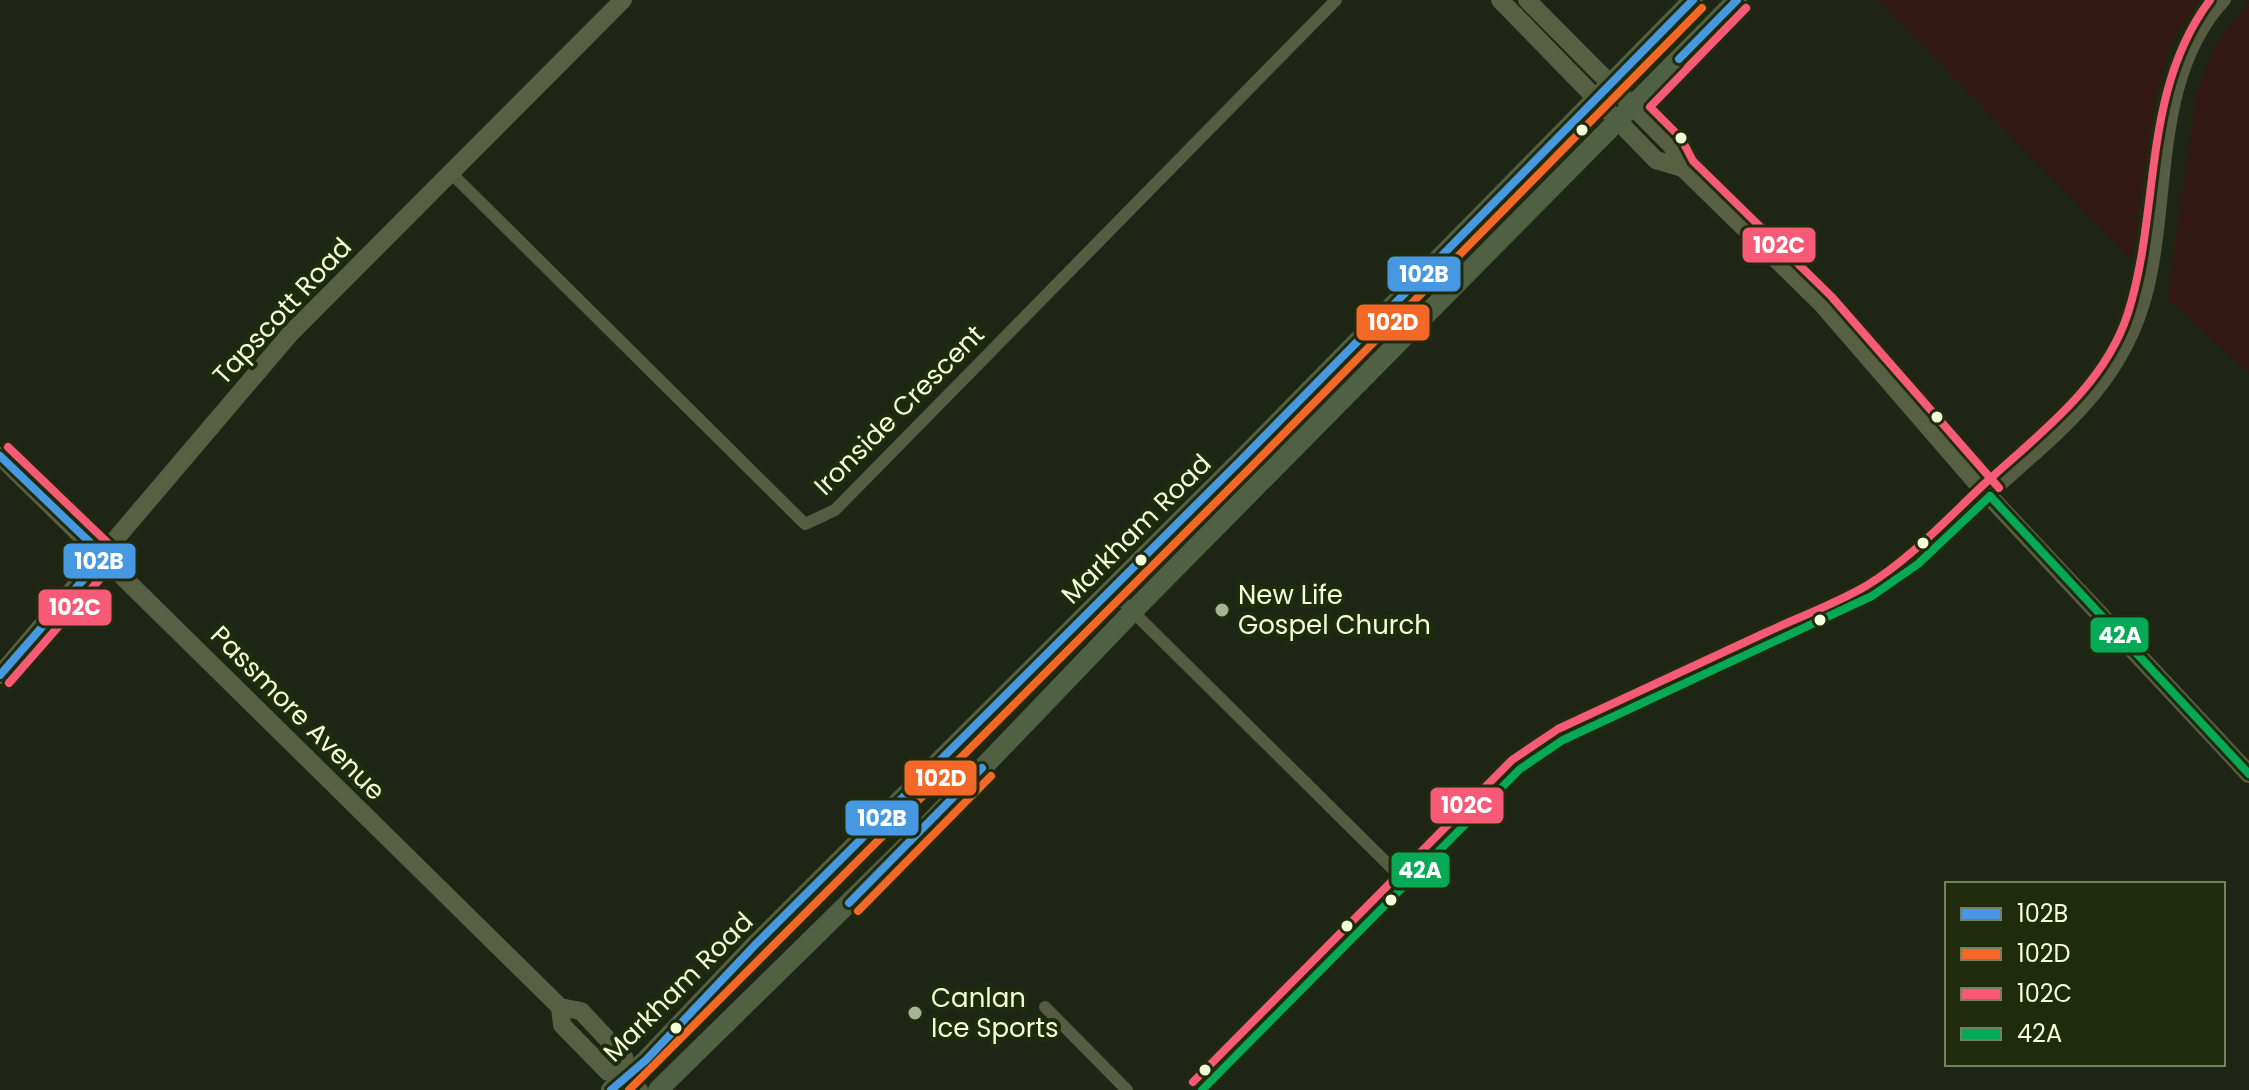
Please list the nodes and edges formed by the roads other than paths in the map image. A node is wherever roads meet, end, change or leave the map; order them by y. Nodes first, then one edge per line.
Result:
1 (623, 0) edge
2 (1336, 0) edge
3 (1500, 0) edge
4 (1527, 0) edge
5 (1693, 0) edge
6 (1737, 0) edge
7 (2225, 0) edge
8 (1611, 85) junction
9 (1595, 101) junction
10 (1633, 107) junction
11 (1617, 123) junction
12 (1683, 168) junction
13 (451, 173) junction
14 (0, 456) edge
15 (1990, 496) junction
16 (104, 556) junction
17 (1111, 590) junction
18 (1133, 611) junction
19 (0, 675) edge
20 (2249, 774) edge
21 (1406, 882) junction
22 (1045, 1007) dead end
23 (626, 1086) edge
24 (658, 1090) edge
25 (1127, 1090) edge
26 (1202, 1090) edge

1 - 13 street, Tapscott Road
2 - 13 street, Ironside Crescent
3 - 9 street
4 - 8 street
5 - 8 main road, Markham Road
6 - 10 main road
7 - 15 street
8 - 9 main road, Markham Road
8 - 10 street
9 - 11 street
9 - 17 main road, Markham Road
10 - 11 main road
10 - 12 street
11 - 12 street
11 - 18 main road
12 - 15 street
13 - 16 street, Tapscott Road
14 - 16 street, Passmore Avenue
15 - 20 street
15 - 21 street
16 - 19 street, Tapscott Road
16 - 23 street, Passmore Avenue
17 - 18 street
17 - 23 main road, Markham Road
18 - 21 street
18 - 24 main road
21 - 26 street
22 - 25 street

